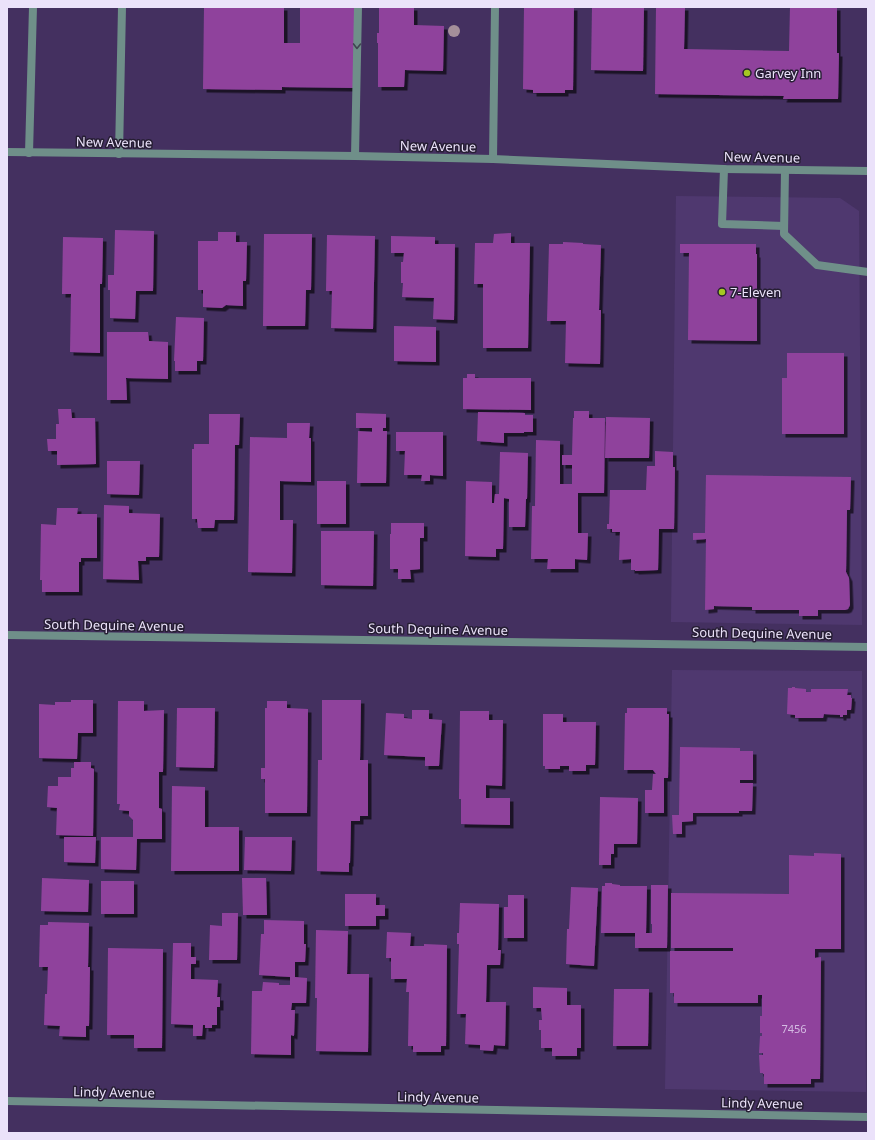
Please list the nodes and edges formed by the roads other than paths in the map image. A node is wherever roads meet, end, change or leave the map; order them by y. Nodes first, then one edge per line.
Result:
1 (33, 7) edge
2 (122, 7) edge
3 (358, 7) edge
4 (495, 7) edge
5 (7, 152) edge
6 (29, 153) junction
7 (119, 154) junction
8 (355, 156) junction
9 (493, 159) junction
10 (724, 169) junction
11 (785, 170) junction
12 (868, 171) edge
13 (784, 226) junction
14 (868, 272) edge
15 (7, 635) edge
16 (868, 647) edge
17 (7, 1101) edge
18 (868, 1117) edge

1 - 6 street
2 - 7 street
3 -> 8 street
4 - 9 street
5 - 6 street, New Avenue
6 - 7 street, New Avenue
7 - 8 street, New Avenue
8 - 9 street, New Avenue
9 - 10 street, New Avenue
10 - 11 street, New Avenue
10 - 13 street
11 - 12 street, New Avenue
11 - 13 street
13 - 14 street
15 - 16 street, South Dequine Avenue
17 - 18 street, Lindy Avenue

